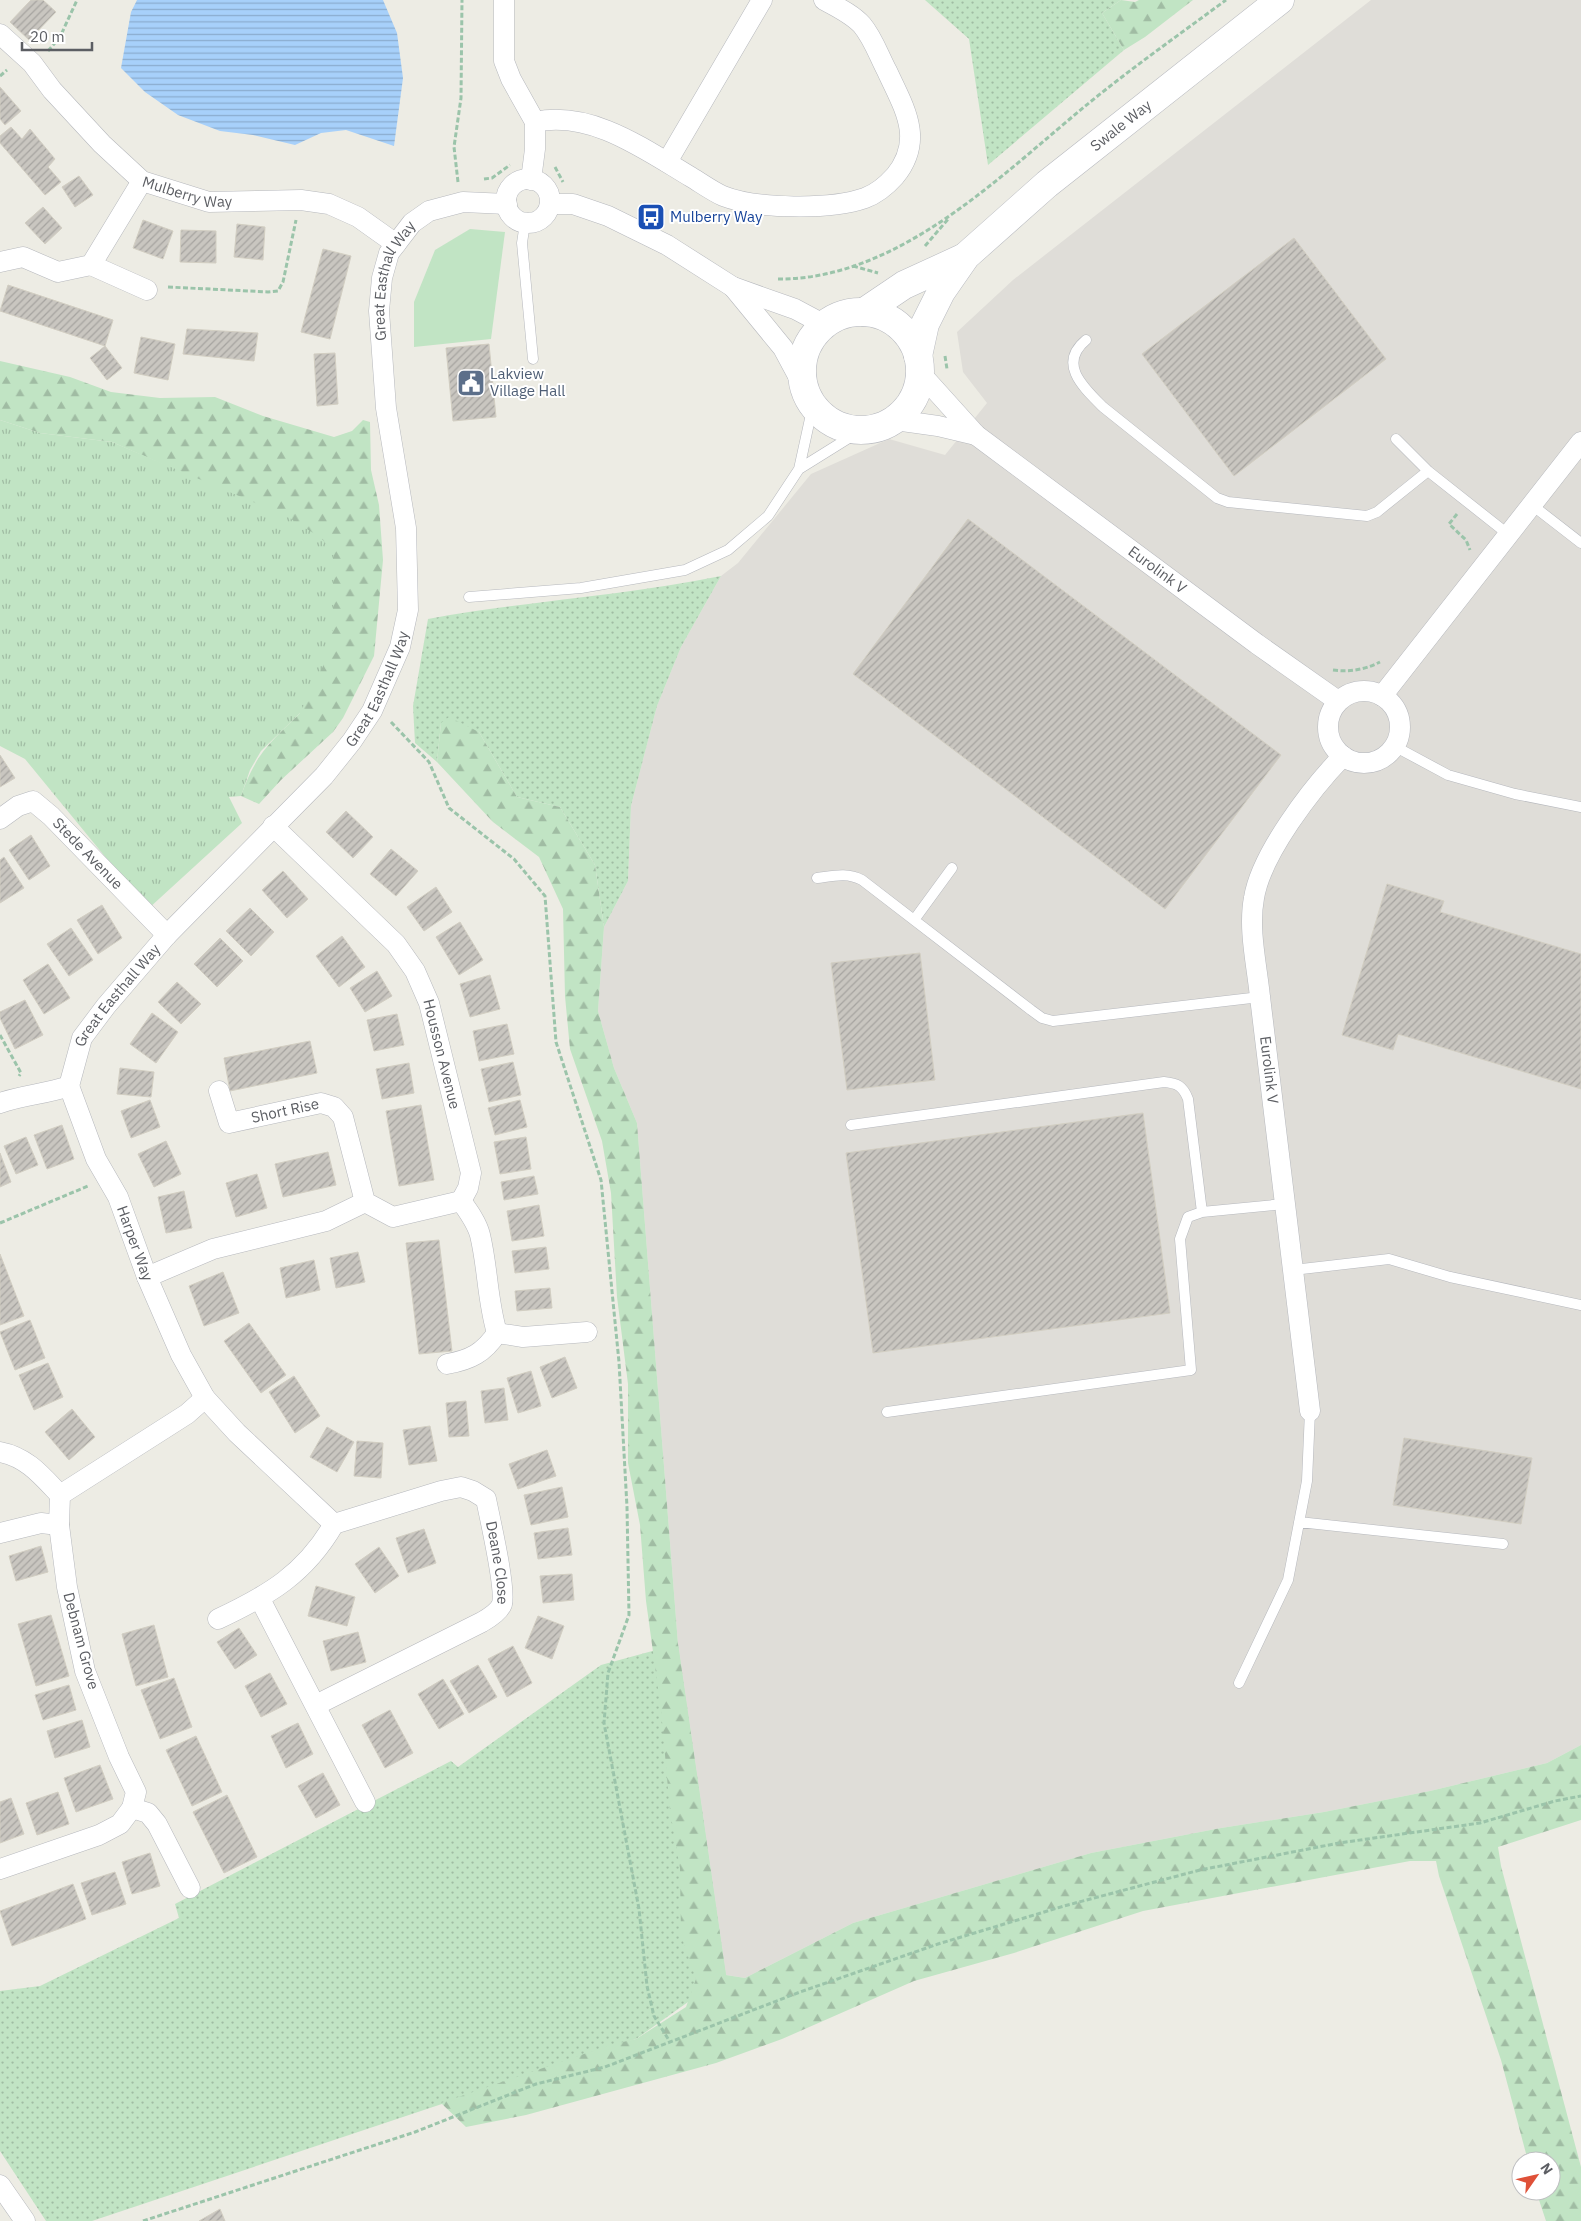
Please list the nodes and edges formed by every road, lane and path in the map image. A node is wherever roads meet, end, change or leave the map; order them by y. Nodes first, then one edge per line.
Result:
1 (77, 0) edge
2 (462, 0) edge
3 (504, 0) edge
4 (762, 0) edge
5 (824, 0) edge
6 (1280, 0) edge
7 (0, 34) edge
8 (32, 63) junction
9 (535, 122) junction
10 (667, 162) junction
11 (531, 180) junction
12 (142, 181) junction
13 (458, 183) dead end
14 (301, 200) junction
15 (506, 204) junction
16 (550, 204) junction
17 (525, 223) junction
18 (396, 244) junction
19 (966, 256) junction
20 (0, 262) edge
21 (91, 264) junction
22 (733, 287) junction
23 (146, 290) joint
24 (864, 312) junction
25 (825, 324) junction
26 (1086, 340) dead end
27 (533, 359) dead end
28 (920, 365) junction
29 (809, 397) junction
30 (895, 420) junction
31 (860, 431) junction
32 (976, 435) junction
33 (1396, 439) dead end
34 (1581, 442) edge
35 (799, 469) junction
36 (1428, 471) junction
37 (1532, 505) junction
38 (1509, 535) junction
39 (1581, 543) edge
40 (469, 597) dead end
41 (1382, 696) junction
42 (1338, 701) junction
43 (387, 718) dead end
44 (1394, 746) junction
45 (1343, 756) junction
46 (1581, 807) edge
47 (0, 819) edge
48 (274, 826) junction
49 (952, 868) dead end
50 (818, 878) dead end
51 (914, 920) junction
52 (167, 935) junction
53 (1260, 998) junction
54 (0, 1035) edge
55 (69, 1086) junction
56 (220, 1090) dead end
57 (9, 1100) edge
58 (851, 1125) dead end
59 (107, 1178) junction
60 (461, 1201) junction
61 (365, 1202) junction
62 (1284, 1204) junction
63 (1202, 1212) junction
64 (0, 1223) edge
65 (1293, 1270) junction
66 (148, 1277) junction
67 (1581, 1305) edge
68 (586, 1332) dead end
69 (497, 1333) junction
70 (447, 1364) dead end
71 (205, 1398) junction
72 (1310, 1410) joint
73 (887, 1412) dead end
74 (0, 1452) edge
75 (60, 1495) junction
76 (1299, 1522) junction
77 (334, 1524) junction
78 (59, 1525) junction
79 (0, 1533) edge
80 (1503, 1544) dead end
81 (260, 1599) junction
82 (218, 1618) dead end
83 (1239, 1683) dead end
84 (316, 1705) junction
85 (1581, 1796) edge
86 (365, 1802) dead end
87 (132, 1808) junction
88 (0, 1869) edge
89 (190, 1888) dead end
90 (670, 2042) junction
91 (0, 2185) edge
92 (25, 2221) edge
93 (142, 2221) edge

1 - 8 path
2 - 13 path
3 - 9 street
4 - 10 street
5 - 10 street
6 - 19 street, Swale Way
7 - 8 street, Mulberry Way
8 - 12 street, Mulberry Way
9 - 10 street
9 - 11 street
11 - 15 street
11 - 16 street
12 - 14 street, Mulberry Way
12 - 21 street
14 - 18 street, Mulberry Way
14 - 23 path
15 - 17 street
15 - 18 street, Great Easthall Way
16 - 17 street
16 - 22 street
17 - 27 lane
18 - 48 street, Great Easthall Way
19 - 24 street, Swale Way
19 - 28 street, Swale Way
20 - 21 street
21 - 23 street
22 - 25 street
22 - 29 street
24 - 25 street
24 - 28 street
25 - 29 street
26 - 36 lane
28 - 30 street
28 - 32 street, Eurolink V
29 - 31 street
29 - 35 lane
30 - 31 street
30 - 32 street, Eurolink V
31 - 35 lane
32 - 42 street, Eurolink V
33 - 36 lane
34 - 37 street
35 - 40 lane
36 - 38 lane
37 - 38 street
37 - 39 lane
38 - 41 street
41 - 42 street
41 - 44 street
42 - 45 street
43 - 90 path
44 - 45 street
44 - 46 lane
45 - 53 street, Eurolink V
47 - 52 street, Stede Avenue
48 - 52 street, Great Easthall Way
48 - 60 street, Housson Avenue
49 - 51 lane
50 - 51 lane
51 - 53 lane
52 - 55 street, Great Easthall Way
53 - 62 street, Eurolink V
54 - 57 path
55 - 57 street
55 - 59 street, Harper Way
56 - 61 street, Short Rise
58 - 63 lane
59 - 64 path
59 - 66 street, Harper Way
60 - 61 street
60 - 69 street
61 - 66 street
62 - 63 lane
62 - 65 street, Eurolink V
63 - 73 lane
65 - 67 lane
65 - 72 street, Eurolink V
66 - 71 street, Harper Way
68 - 69 street
69 - 70 street
71 - 75 street
71 - 77 street
72 - 76 lane
74 - 75 street
75 - 78 street, Debnam Grove
76 - 80 lane
76 - 83 lane
77 - 81 street
77 - 84 street, Deane Close
78 - 79 street
78 - 87 street, Debnam Grove
81 - 82 street
81 - 84 street
84 - 86 street
85 - 90 path
87 - 88 street
87 - 89 street
90 - 93 path
91 - 92 street

